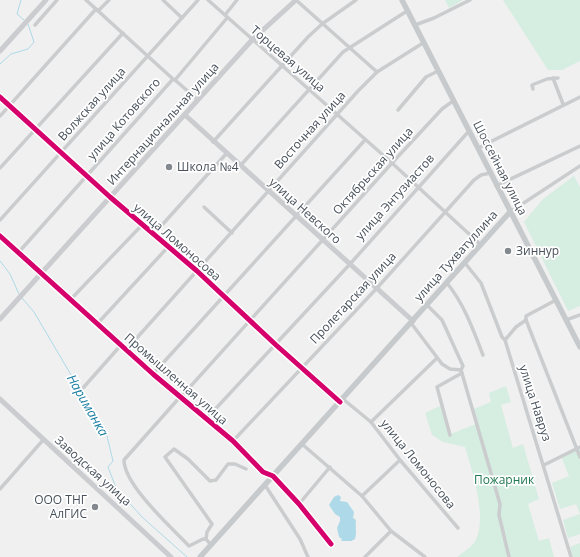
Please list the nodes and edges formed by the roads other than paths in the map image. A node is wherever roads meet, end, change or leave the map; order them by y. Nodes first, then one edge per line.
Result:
1 (46, 0) edge
2 (57, 0) edge
3 (86, 0) edge
4 (109, 0) edge
5 (163, 0) edge
6 (198, 0) edge
7 (208, 0) edge
8 (237, 0) edge
9 (296, 0) edge
10 (356, 0) edge
11 (402, 0) edge
12 (470, 0) edge
13 (97, 10) junction
14 (407, 11) junction
15 (226, 16) junction
16 (182, 18) junction
17 (34, 24) dead end
18 (322, 24) junction
19 (415, 25) junction
20 (122, 33) junction
21 (252, 40) junction
22 (423, 44) junction
23 (349, 48) junction
24 (0, 51) edge
25 (148, 56) junction
26 (282, 66) junction
27 (438, 71) junction
28 (377, 72) junction
29 (553, 78) junction
30 (558, 78) dead end
31 (174, 80) junction
32 (533, 89) dead end
33 (309, 90) junction
34 (580, 96) edge
35 (0, 97) edge
36 (198, 100) junction
37 (453, 101) junction
38 (564, 104) junction
39 (9, 105) junction
40 (398, 110) dead end
41 (185, 115) junction
42 (0, 116) edge
43 (337, 116) junction
44 (35, 129) junction
45 (469, 132) junction
46 (365, 140) junction
47 (213, 142) junction
48 (580, 146) edge
49 (478, 148) junction
50 (62, 153) junction
51 (226, 154) junction
52 (392, 163) junction
53 (240, 166) junction
54 (580, 166) edge
55 (0, 168) edge
56 (490, 173) junction
57 (88, 176) junction
58 (496, 186) junction
59 (417, 187) junction
60 (268, 192) junction
61 (110, 197) junction
62 (204, 207) dead end
63 (510, 212) junction
64 (445, 213) junction
65 (296, 217) junction
66 (0, 220) edge
67 (142, 225) junction
68 (232, 233) junction
69 (153, 234) junction
70 (0, 236) edge
71 (323, 240) junction
72 (481, 245) junction
73 (168, 247) junction
74 (18, 253) junction
75 (464, 263) junction
76 (350, 264) junction
77 (197, 271) junction
78 (41, 273) junction
79 (447, 283) junction
80 (377, 288) junction
81 (224, 297) junction
82 (71, 299) junction
83 (556, 300) junction
84 (427, 305) junction
85 (580, 315) edge
86 (0, 319) edge
87 (526, 320) junction
88 (566, 320) junction
89 (250, 321) junction
90 (412, 322) junction
91 (98, 323) junction
92 (505, 340) junction
93 (121, 345) junction
94 (276, 345) junction
95 (580, 346) edge
96 (126, 350) junction
97 (483, 355) dead end
98 (437, 358) junction
99 (302, 368) junction
100 (462, 371) junction
101 (153, 374) junction
102 (83, 388) dead end
103 (180, 397) junction
104 (0, 399) edge
105 (342, 400) junction
106 (207, 418) junction
107 (371, 422) junction
108 (450, 435) dead end
109 (44, 439) junction
110 (233, 441) junction
111 (302, 444) junction
112 (579, 448) edge
113 (580, 457) edge
114 (124, 460) joint
115 (400, 460) junction
116 (544, 465) junction
117 (330, 467) junction
118 (246, 469) dead end
119 (273, 476) junction
120 (265, 485) junction
121 (0, 489) edge
122 (362, 496) junction
123 (299, 504) junction
124 (458, 528) dead end
125 (391, 531) junction
126 (206, 539) junction
127 (331, 544) dead end
128 (211, 545) junction
129 (172, 557) edge
130 (200, 557) edge
131 (308, 557) edge
132 (365, 557) edge
133 (426, 557) edge
134 (509, 557) edge
135 (571, 557) edge

1 - 24 street
2 - 17 street
3 - 13 street
4 - 13 street
5 - 16 street
6 - 16 street, Волжская улица
7 - 15 street, Торцевая улица
8 - 15 street, улица Котовского
9 - 18 street
9 - 21 street, Интернациональная улица
10 - 18 street
11 - 14 main road, Шоссейная улица
12 - 19 street
13 - 20 street
13 - 39 street
14 - 19 main road, Шоссейная улица
14 - 23 street
15 - 21 street, Торцевая улица
15 - 31 street, улица Котовского
16 - 25 street, Волжская улица
18 - 23 street
18 - 26 street
19 - 22 main road, Шоссейная улица
20 - 25 street
20 - 44 street
21 - 26 street, Торцевая улица
21 - 36 street, Интернациональная улица
22 - 27 main road, Шоссейная улица
22 - 28 street, Восточная улица
23 - 28 street
23 - 33 street
25 - 31 street
25 - 50 street, Волжская улица
26 - 33 street, Торцевая улица
26 - 47 street
27 - 37 main road, Шоссейная улица
27 - 40 street
28 - 43 street, Восточная улица
29 - 30 street
29 - 32 street
29 - 38 street
31 - 36 street
31 - 57 street, улица Котовского
33 - 43 street, Торцевая улица
33 - 53 street
34 - 38 street
35 - 39 street, улица Ломоносова
36 - 41 street, Интернациональная улица
37 - 45 main road, Шоссейная улица
37 - 52 street, Октябрьская улица
38 - 49 street
39 - 42 street
39 - 44 street, улица Ломоносова
41 - 47 street, улица Невского
41 - 61 street, Интернациональная улица
43 - 46 street, Торцевая улица
43 - 60 street, Восточная улица
44 - 50 street, улица Ломоносова
44 - 55 street
45 - 49 main road, Шоссейная улица
45 - 59 street, улица Энтузиастов
46 - 52 street, Торцевая улица
46 - 65 street
47 - 51 street, улица Невского
48 - 58 street
49 - 56 main road, Шоссейная улица
50 - 57 street, улица Ломоносова
50 - 66 street, Волжская улица
51 - 53 street, улица Невского
51 - 69 street
52 - 59 street, Торцевая улица
52 - 71 street, Октябрьская улица
53 - 60 street, улица Невского
54 - 63 street, улица Тухватуллина
56 - 58 main road, Шоссейная улица
56 - 64 street, Пролетарская улица
57 - 61 street, улица Ломоносова
57 - 74 street, улица Котовского
58 - 63 main road, Шоссейная улица
59 - 64 street, Торцевая улица
59 - 76 street, улица Энтузиастов
60 - 65 street, улица Невского
60 - 68 street, Восточная улица
61 - 67 street, улица Ломоносова
61 - 78 street, Интернациональная улица
62 - 68 street
63 - 72 main road, улица Тухватуллина
63 - 83 main road, Шоссейная улица
64 - 72 street, Торцевая улица
64 - 80 street, Пролетарская улица
65 - 71 street, улица Невского
65 - 81 street
67 - 69 street, улица Ломоносова
67 - 82 street
68 - 77 street, Восточная улица
69 - 73 street, улица Ломоносова
70 - 74 street, Промышленная улица
71 - 76 street, улица Невского
71 - 89 street, Октябрьская улица
72 - 75 main road, улица Тухватуллина
73 - 77 street, улица Ломоносова
73 - 91 street
74 - 78 street, Промышленная улица
75 - 79 main road, улица Тухватуллина
75 - 92 street, улица Навруз
76 - 80 street, улица Невского
76 - 94 street, улица Энтузиастов
77 - 81 street, улица Ломоносова
77 - 96 street, Восточная улица
78 - 82 street, Промышленная улица
78 - 86 street, Интернациональная улица
79 - 84 main road, улица Тухватуллина
79 - 97 street
80 - 90 street, улица Невского
80 - 99 street, Пролетарская улица
81 - 89 street, улица Ломоносова
81 - 101 street
82 - 91 street, Промышленная улица
83 - 87 street
83 - 88 main road, Шоссейная улица
84 - 90 main road, улица Тухватуллина
84 - 100 street
85 - 88 street
87 - 92 street
87 - 112 street
88 - 95 main road, Шоссейная улица
89 - 94 street, улица Ломоносова
89 - 103 street, Октябрьская улица
90 - 98 street
90 - 105 main road, улица Тухватуллина
91 - 93 street, Промышленная улица
92 - 116 street, улица Навруз
93 - 96 street, Промышленная улица
93 - 102 street
94 - 99 street, улица Ломоносова
94 - 106 street, улица Энтузиастов
96 - 101 street, Промышленная улица
98 - 100 street
98 - 107 street
99 - 105 street, улица Ломоносова
99 - 110 street, Пролетарская улица
100 - 108 street
100 - 134 street
101 - 103 street, Промышленная улица
103 - 106 street, Промышленная улица
103 - 114 street, Октябрьская улица
104 - 109 street, Заводская улица
105 - 107 street, улица Ломоносова
105 - 111 main road, улица Тухватуллина
106 - 110 street, Промышленная улица
107 - 115 street, улица Ломоносова
109 - 121 street
109 - 129 street, Заводская улица
110 - 119 street, Промышленная улица
111 - 117 street
111 - 119 main road, улица Тухватуллина
112 - 113 street
112 - 116 street
114 - 126 street, Заводская улица
115 - 122 street
115 - 124 street, улица Ломоносова
116 - 135 street, улица Навруз
117 - 122 street
117 - 123 street
118 - 126 street
119 - 120 main road, улица Тухватуллина
119 - 123 street, Промышленная улица
120 - 128 main road, улица Тухватуллина
120 - 131 street
122 - 125 street
123 - 127 street, Промышленная улица
125 - 132 street
125 - 133 street
126 - 128 street
128 - 130 main road, улица Тухватуллина

